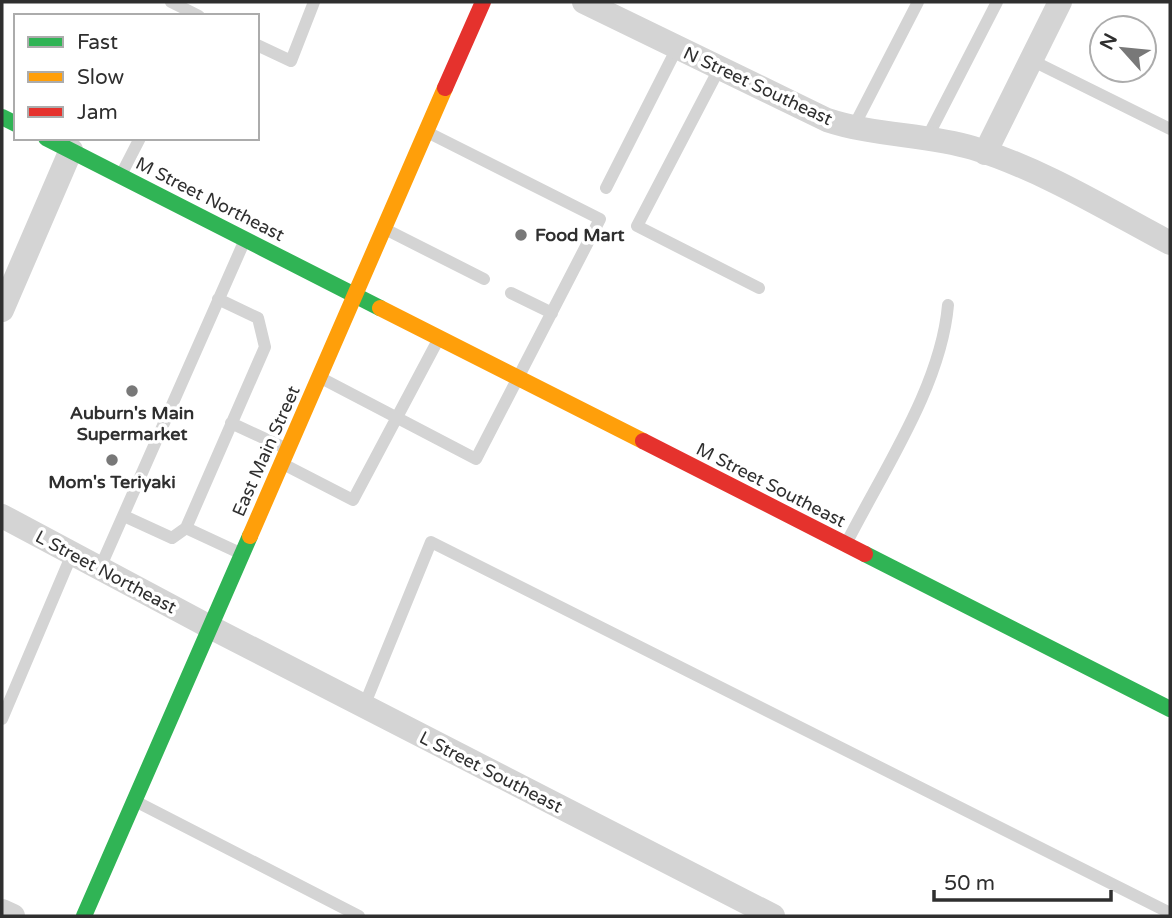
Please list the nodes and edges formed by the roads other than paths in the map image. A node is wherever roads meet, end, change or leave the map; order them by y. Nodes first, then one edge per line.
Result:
1 (171, 2) edge
2 (314, 2) edge
3 (483, 2) edge
4 (584, 2) edge
5 (918, 2) edge
6 (997, 2) edge
7 (1060, 2) edge
8 (195, 14) edge
9 (259, 46) edge
10 (677, 48) junction
11 (1031, 60) junction
12 (719, 69) junction
13 (853, 128) junction
14 (1170, 129) edge
15 (426, 132) junction
16 (50, 140) edge
17 (139, 140) edge
18 (926, 140) junction
19 (71, 150) junction
20 (985, 153) junction
21 (121, 175) junction
22 (606, 188) dead end
23 (384, 229) junction
24 (245, 239) junction
25 (1170, 243) edge
26 (484, 279) dead end
27 (759, 288) dead end
28 (511, 293) dead end
29 (354, 295) junction
30 (219, 299) junction
31 (948, 304) dead end
32 (2, 310) edge
33 (552, 313) junction
34 (439, 338) junction
35 (319, 377) junction
36 (519, 378) junction
37 (397, 418) junction
38 (232, 423) junction
39 (285, 456) junction
40 (2, 516) edge
41 (124, 516) junction
42 (186, 528) junction
43 (846, 544) junction
44 (72, 554) junction
45 (242, 554) junction
46 (100, 568) junction
47 (210, 627) junction
48 (364, 706) junction
49 (1170, 709) edge
50 (2, 719) edge
51 (134, 801) junction
52 (2, 911) edge
53 (1170, 913) edge
54 (13, 916) edge
55 (84, 916) edge
56 (359, 916) edge
57 (773, 916) edge

1 - 8 lane
2 - 9 lane
3 - 15 main road, East Main Street
4 - 10 street, N Street Southeast
5 - 13 lane
6 - 18 lane
7 - 11 street
10 - 12 street, N Street Southeast
10 - 22 lane
11 - 14 lane
11 - 20 street
12 - 13 street, N Street Southeast
12 - 27 lane
13 - 18 street, N Street Southeast
15 - 23 main road, East Main Street
15 - 33 lane
16 - 19 main road, M Street Northeast
17 - 21 lane
18 - 20 street, N Street Southeast
19 - 21 main road, M Street Northeast
19 - 32 street
20 - 25 street, N Street Southeast
21 - 24 main road, M Street Northeast
23 - 26 lane
23 - 29 main road, East Main Street
24 - 29 main road, M Street Northeast
24 - 30 lane
28 - 33 lane
29 - 34 main road, M Street Southeast
29 - 35 main road, East Main Street
30 - 38 lane
30 - 41 lane
31 - 43 lane
33 - 36 lane
34 - 36 main road, M Street Southeast
34 - 37 lane
35 - 37 lane
35 - 39 main road, East Main Street
36 - 37 lane
36 - 43 main road, M Street Southeast
37 - 39 lane
38 - 39 lane
38 - 42 lane
39 - 45 main road, East Main Street
40 - 44 street, L Street Northeast
41 - 42 lane
41 - 46 lane
42 - 45 lane
43 - 49 main road, M Street Southeast
44 - 46 street, L Street Northeast
44 - 50 lane
45 - 47 main road, East Main Street
46 - 47 street, L Street Northeast
47 - 48 street, L Street Southeast
47 - 51 main road, East Main Street
48 - 53 lane
48 - 57 street, L Street Southeast
51 - 55 main road, East Main Street
51 - 56 lane
52 - 54 street

